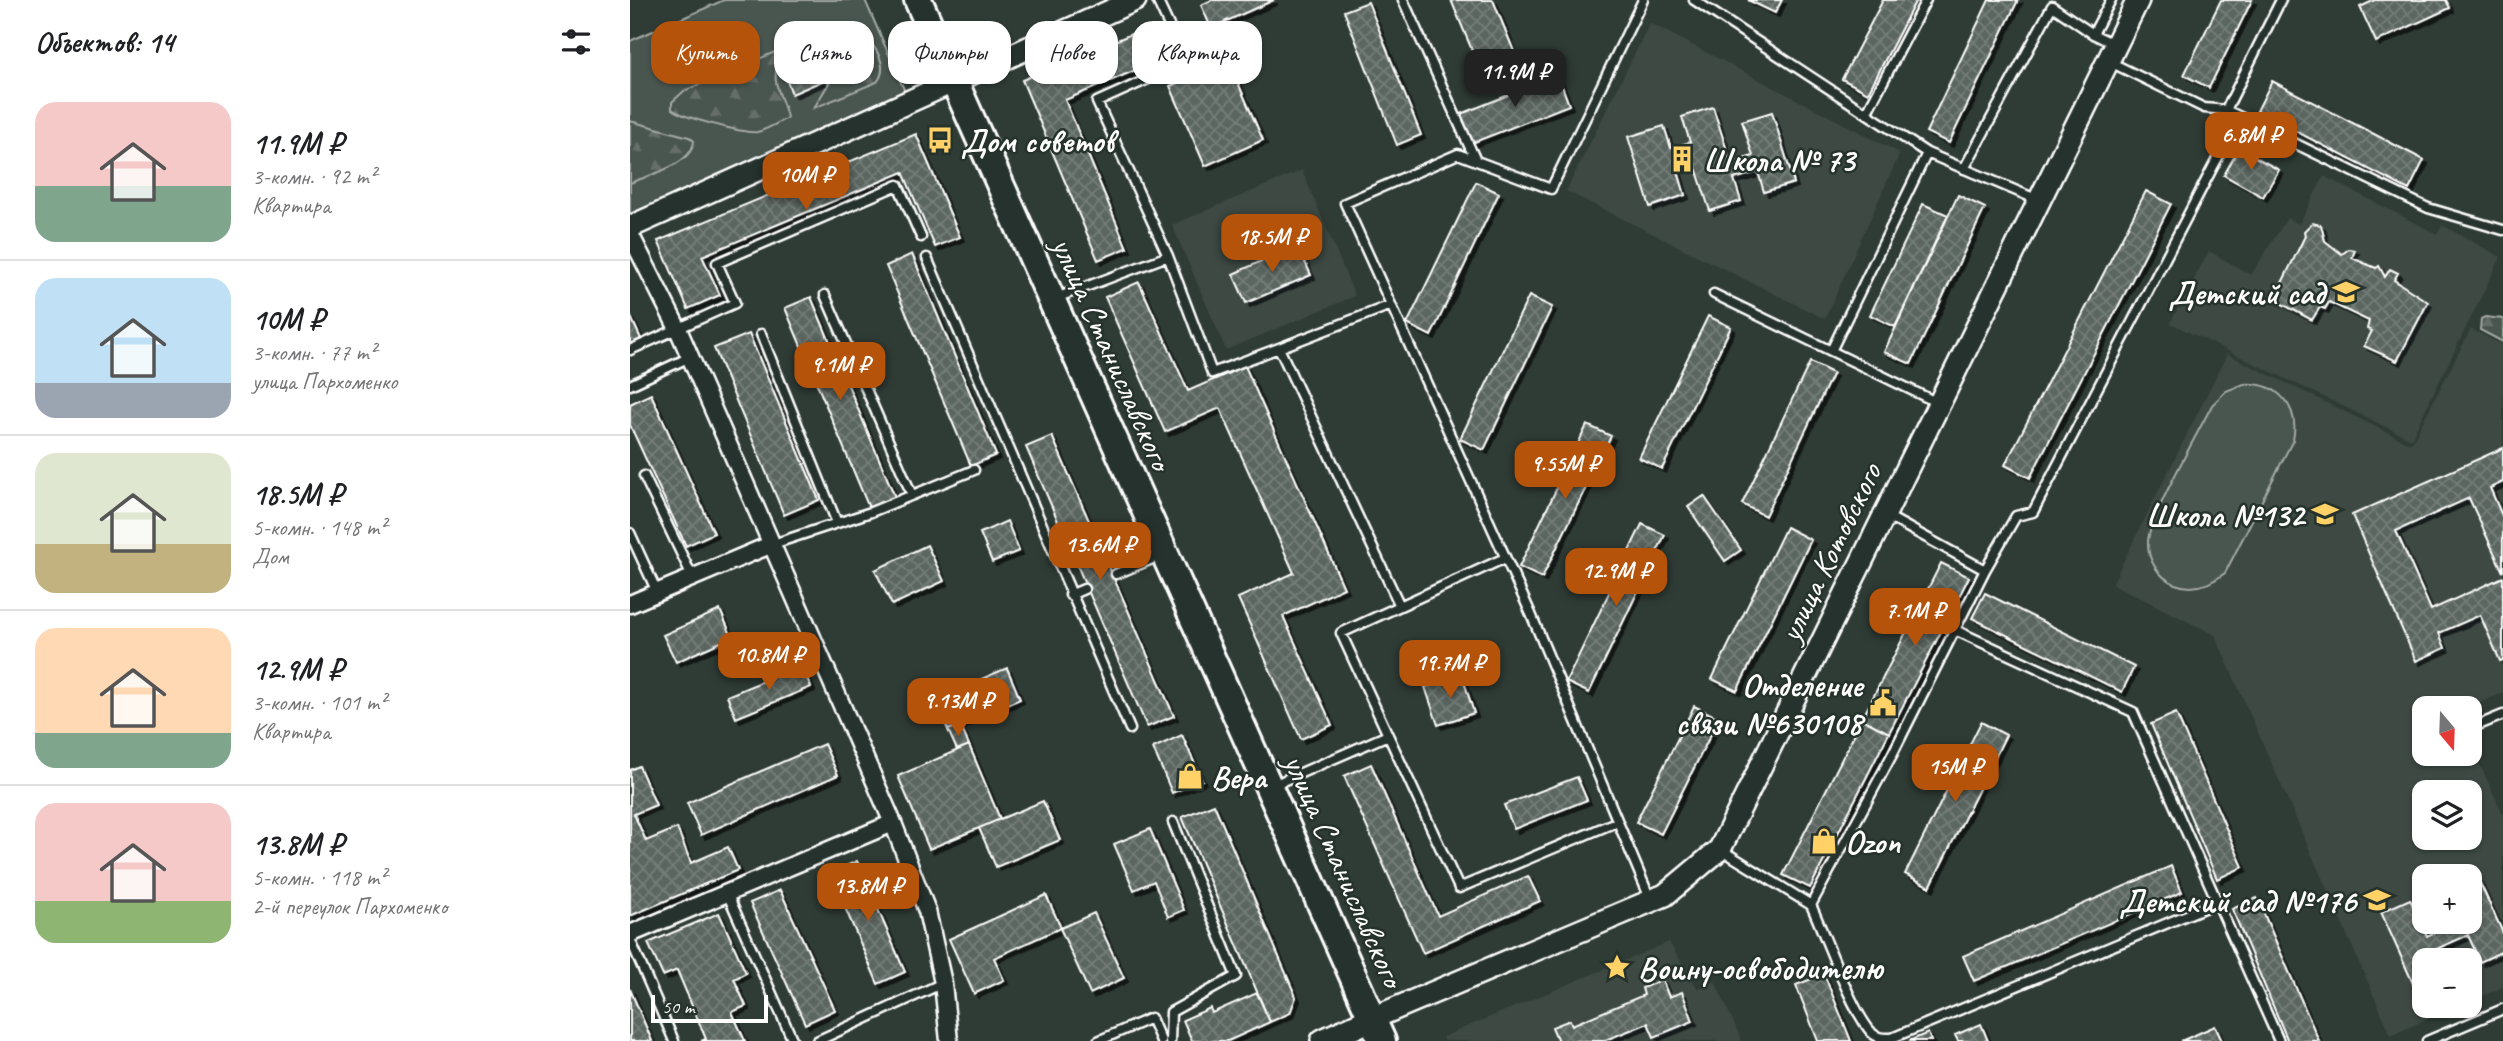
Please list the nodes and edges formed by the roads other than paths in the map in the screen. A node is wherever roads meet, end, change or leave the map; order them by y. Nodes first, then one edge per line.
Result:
1 (918, 0) edge
2 (1135, 0) edge
3 (1157, 0) edge
4 (1403, 0) edge
5 (1643, 0) edge
6 (1694, 0) edge
7 (1926, 0) edge
8 (2111, 0) edge
9 (2138, 0) edge
10 (2281, 0) edge
11 (927, 21) edge
12 (2093, 34) junction
13 (2111, 53) junction
14 (1011, 58) edge
15 (954, 84) joint
16 (2226, 110) junction
17 (1867, 113) junction
18 (2239, 117) junction
19 (1927, 153) junction
20 (1476, 161) junction
21 (1964, 169) junction
22 (2039, 201) junction
23 (630, 227) edge
24 (2503, 230) edge
25 (630, 234) edge
26 (921, 237) dead end
27 (1168, 256) junction
28 (927, 258) dead end
29 (1714, 294) dead end
30 (825, 295) dead end
31 (1051, 300) junction
32 (1391, 305) junction
33 (678, 329) junction
34 (761, 334) dead end
35 (1279, 348) junction
36 (630, 350) edge
37 (1831, 351) junction
38 (690, 357) junction
39 (630, 385) edge
40 (1939, 404) junction
41 (974, 470) dead end
42 (644, 476) dead end
43 (912, 495) junction
44 (1885, 514) junction
45 (837, 523) junction
46 (630, 533) edge
47 (770, 545) junction
48 (1164, 554) junction
49 (1505, 558) junction
50 (1985, 570) junction
51 (1116, 574) dead end
52 (692, 576) junction
53 (1084, 589) dead end
54 (657, 592) junction
55 (1070, 595) junction
56 (630, 604) edge
57 (1400, 606) junction
58 (1955, 630) junction
59 (2503, 715) edge
60 (2482, 724) edge
61 (1130, 729) dead end
62 (1388, 735) junction
63 (1268, 787) junction
64 (1173, 822) dead end
65 (1616, 822) junction
66 (893, 823) junction
67 (1720, 849) junction
68 (727, 893) junction
69 (1651, 901) junction
70 (2218, 902) junction
71 (1811, 905) junction
72 (630, 937) edge
73 (943, 983) junction
74 (2503, 1009) edge
75 (1377, 1030) edge
76 (674, 1041) edge
77 (793, 1041) edge
78 (817, 1041) edge
79 (949, 1041) edge
80 (1098, 1041) edge
81 (1161, 1041) edge
82 (1170, 1041) edge
83 (1323, 1041) edge
84 (2279, 1041) edge
85 (2427, 1041) edge

1 - 11 main road, улица Станиславского
2 - 14 street
3 - 27 lane
4 - 20 lane
5 - 20 lane
6 - 17 lane
7 - 17 lane
8 - 12 lane
9 - 13 street, улица Котовского
10 - 16 lane
12 - 13 lane
12 - 21 lane
13 - 16 lane
13 - 22 street, улица Котовского
15 - 23 street
15 - 31 main road, улица Станиславского
16 - 18 lane
17 - 19 lane
18 - 24 lane
18 - 50 lane
19 - 21 lane
19 - 37 lane
20 - 32 lane
21 - 22 lane
22 - 40 street, улица Котовского
25 - 33 street
26 - 33 lane
27 - 31 lane
27 - 35 lane
28 - 55 lane
29 - 37 lane
30 - 43 lane
31 - 48 main road, улица Станиславского
32 - 35 lane
32 - 49 lane
33 - 36 lane
33 - 38 street
34 - 45 lane
35 - 57 lane
37 - 40 lane
38 - 39 lane
38 - 47 street
40 - 44 street, улица Котовского
41 - 43 lane
42 - 52 lane
43 - 45 lane
44 - 50 lane
44 - 67 street, улица Котовского
45 - 47 lane
46 - 54 lane
47 - 52 street
47 - 66 street
48 - 51 lane
48 - 63 main road, улица Станиславского
49 - 57 lane
49 - 65 lane
50 - 58 lane
52 - 54 street
53 - 55 lane
54 - 56 street
55 - 61 lane
57 - 62 lane
58 - 70 lane
58 - 71 lane
59 - 60 lane
62 - 63 lane
62 - 65 lane
63 - 75 main road, улица Станиславского
64 - 82 lane
65 - 69 lane
66 - 68 street
66 - 73 street
67 - 69 street, улица Котовского
67 - 71 lane
68 - 72 street
68 - 77 lane
69 - 75 street, улица Котовского
70 - 71 lane
70 - 84 lane
72 - 76 lane
73 - 78 lane
73 - 79 street
74 - 85 lane
75 - 83 main road, улица Котовского
80 - 81 lane

